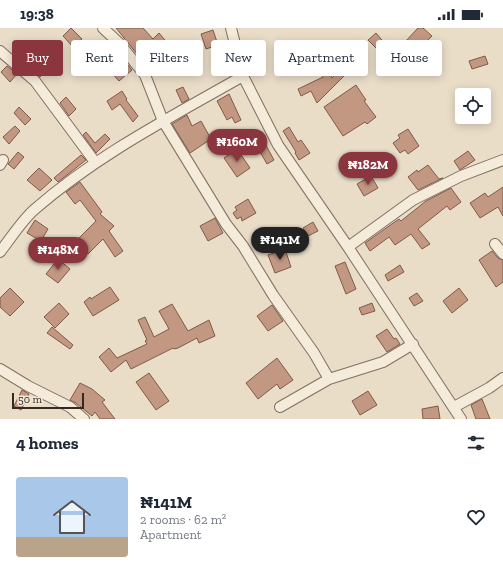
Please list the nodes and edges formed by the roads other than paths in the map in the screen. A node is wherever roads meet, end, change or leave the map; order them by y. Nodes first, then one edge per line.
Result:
1 (103, 28) edge
2 (231, 28) edge
3 (234, 40) edge
4 (0, 51) edge
5 (242, 76) joint
6 (163, 121) junction
7 (503, 160) edge
8 (95, 162) junction
9 (495, 244) dead end
10 (348, 247) junction
11 (0, 252) edge
12 (503, 254) edge
13 (413, 344) junction
14 (0, 369) edge
15 (503, 378) edge
16 (329, 379) junction
17 (280, 407) dead end
18 (454, 407) junction
19 (84, 419) edge
20 (461, 419) edge

1 - 6 street
2 - 3 street
4 - 8 street
5 - 6 street
5 - 10 street
6 - 8 street
6 - 16 street
7 - 10 street
8 - 11 street
9 - 12 street
10 - 13 street
13 - 16 street
13 - 18 street
14 - 19 street
15 - 18 street
16 - 17 street
18 - 20 street

